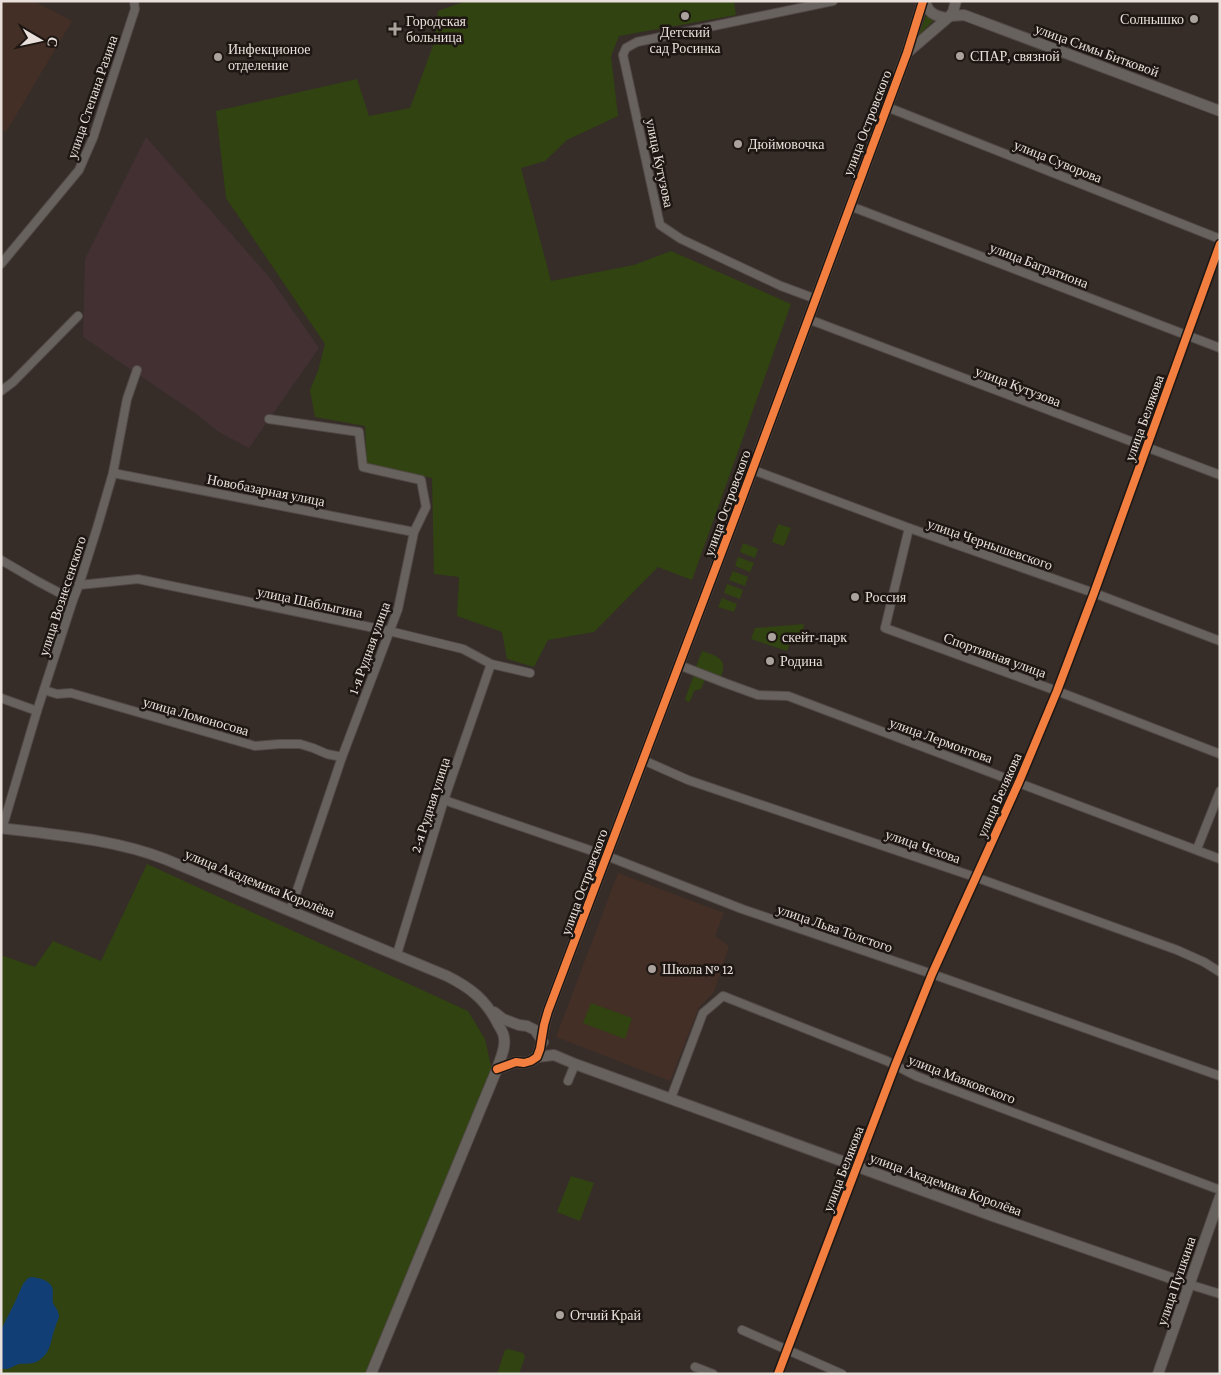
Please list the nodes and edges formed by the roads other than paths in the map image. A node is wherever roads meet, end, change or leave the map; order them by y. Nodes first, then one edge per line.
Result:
1 (134, 1) edge
2 (833, 1) edge
3 (924, 1) edge
4 (956, 3) edge
5 (964, 15) junction
6 (948, 17) junction
7 (907, 53) junction
8 (887, 107) junction
9 (1220, 111) edge
10 (850, 206) junction
11 (1220, 239) edge
12 (1220, 244) edge
13 (1, 264) edge
14 (816, 299) junction
15 (78, 316) dead end
16 (808, 319) junction
17 (1188, 336) junction
18 (1220, 348) edge
19 (137, 370) dead end
20 (1, 391) edge
21 (269, 419) dead end
22 (1146, 448) junction
23 (752, 470) junction
24 (114, 473) junction
25 (1220, 475) edge
26 (909, 528) junction
27 (414, 532) junction
28 (1, 560) edge
29 (79, 585) junction
30 (1094, 593) junction
31 (73, 600) junction
32 (389, 631) junction
33 (1220, 641) edge
34 (491, 664) junction
35 (679, 665) junction
36 (530, 673) dead end
37 (44, 690) junction
38 (1057, 691) junction
39 (1, 698) edge
40 (37, 711) junction
41 (1220, 754) edge
42 (342, 757) junction
43 (643, 760) junction
44 (1019, 782) junction
45 (1220, 791) edge
46 (444, 800) junction
47 (2, 828) edge
48 (1197, 849) junction
49 (607, 856) junction
50 (1220, 859) edge
51 (975, 877) junction
52 (290, 911) junction
53 (397, 954) junction
54 (1220, 972) edge
55 (932, 974) junction
56 (491, 1010) junction
57 (548, 1011) junction
58 (523, 1025) junction
59 (541, 1039) junction
60 (504, 1042) junction
61 (554, 1055) junction
62 (537, 1057) junction
63 (516, 1062) junction
64 (575, 1064) junction
65 (895, 1066) junction
66 (497, 1069) junction
67 (1220, 1076) edge
68 (568, 1082) dead end
69 (671, 1098) junction
70 (857, 1166) junction
71 (1220, 1190) edge
72 (1220, 1197) edge
73 (1188, 1284) junction
74 (1220, 1294) edge
75 (742, 1330) dead end
76 (787, 1351) junction
77 (695, 1367) dead end
78 (371, 1374) edge
79 (713, 1374) edge
80 (778, 1374) edge
81 (842, 1374) edge
82 (1158, 1374) edge

1 - 13 street, улица Степана Разина
2 - 14 street, улица Кутузова
3 - 6 street
3 - 7 street, улица Островского
4 - 5 street
4 - 6 street
5 - 6 street
5 - 9 street, улица Симы Битковой
6 - 7 street, улица Островского
7 - 8 street, улица Островского
8 - 10 street, улица Островского
8 - 11 street, улица Суворова
10 - 14 street, улица Островского
10 - 17 street, улица Багратиона
12 - 17 street, улица Белякова
14 - 16 street, улица Островского
15 - 20 street
16 - 22 street, улица Кутузова
16 - 23 street, улица Островского
17 - 18 street, улица Багратиона
17 - 22 street, улица Белякова
19 - 24 street, улица Вознесенского
21 - 27 street, 1-я Рудная улица
22 - 25 street, улица Кутузова
22 - 30 street, улица Белякова
23 - 26 street, улица Чернышевского
23 - 35 street, улица Островского
24 - 27 street, Новобазарная улица
24 - 29 street, улица Вознесенского
26 - 30 street, улица Чернышевского
26 - 38 street, Спортивная улица
27 - 32 street, 1-я Рудная улица
28 - 31 street
29 - 31 street, улица Вознесенского
29 - 32 street, улица Шаблыгина
30 - 33 street, улица Чернышевского
30 - 38 street, улица Белякова
31 - 37 street, улица Вознесенского
32 - 34 street, улица Шаблыгина
32 - 42 street, 1-я Рудная улица
34 - 36 street, улица Шаблыгина
34 - 46 street, 2-я Рудная улица
35 - 43 street, улица Островского
35 - 44 street, улица Лермонтова
37 - 40 street, улица Вознесенского
37 - 42 street, улица Ломоносова
38 - 41 street, Спортивная улица
38 - 44 street, улица Белякова
39 - 40 street
40 - 47 street, улица Вознесенского
42 - 52 street, 1-я Рудная улица
43 - 49 street, улица Островского
43 - 51 street, улица Чехова
44 - 48 street, улица Лермонтова
44 - 51 street, улица Белякова
45 - 48 street
46 - 49 street, улица Льва Толстого
46 - 53 street, 2-я Рудная улица
47 - 52 street, улица Академика Королёва
48 - 50 street, улица Лермонтова
49 - 55 street, улица Льва Толстого
49 - 57 street, улица Островского
51 - 54 street, улица Чехова
51 - 55 street, улица Белякова
52 - 53 street, улица Академика Королёва
53 - 56 street, улица Академика Королёва
55 - 65 street, улица Белякова
55 - 67 street, улица Льва Толстого
56 - 58 street
56 - 60 street
57 - 58 street
57 - 59 street, улица Островского
58 - 59 street
58 - 60 street
59 - 61 street
59 - 62 street
60 - 63 street
60 - 66 street
61 - 62 street
61 - 64 street, улица Академика Королёва
62 - 63 street
63 - 66 street
64 - 68 street
64 - 69 street, улица Академика Королёва
65 - 69 street, улица Маяковского
65 - 70 street, улица Белякова
65 - 71 street, улица Маяковского
66 - 78 street
69 - 70 street, улица Академика Королёва
70 - 73 street, улица Академика Королёва
70 - 76 street, улица Белякова
72 - 73 street, улица Пушкина
73 - 74 street
73 - 82 street, улица Пушкина
75 - 76 street
76 - 80 street, улица Белякова
76 - 81 street
77 - 79 street

